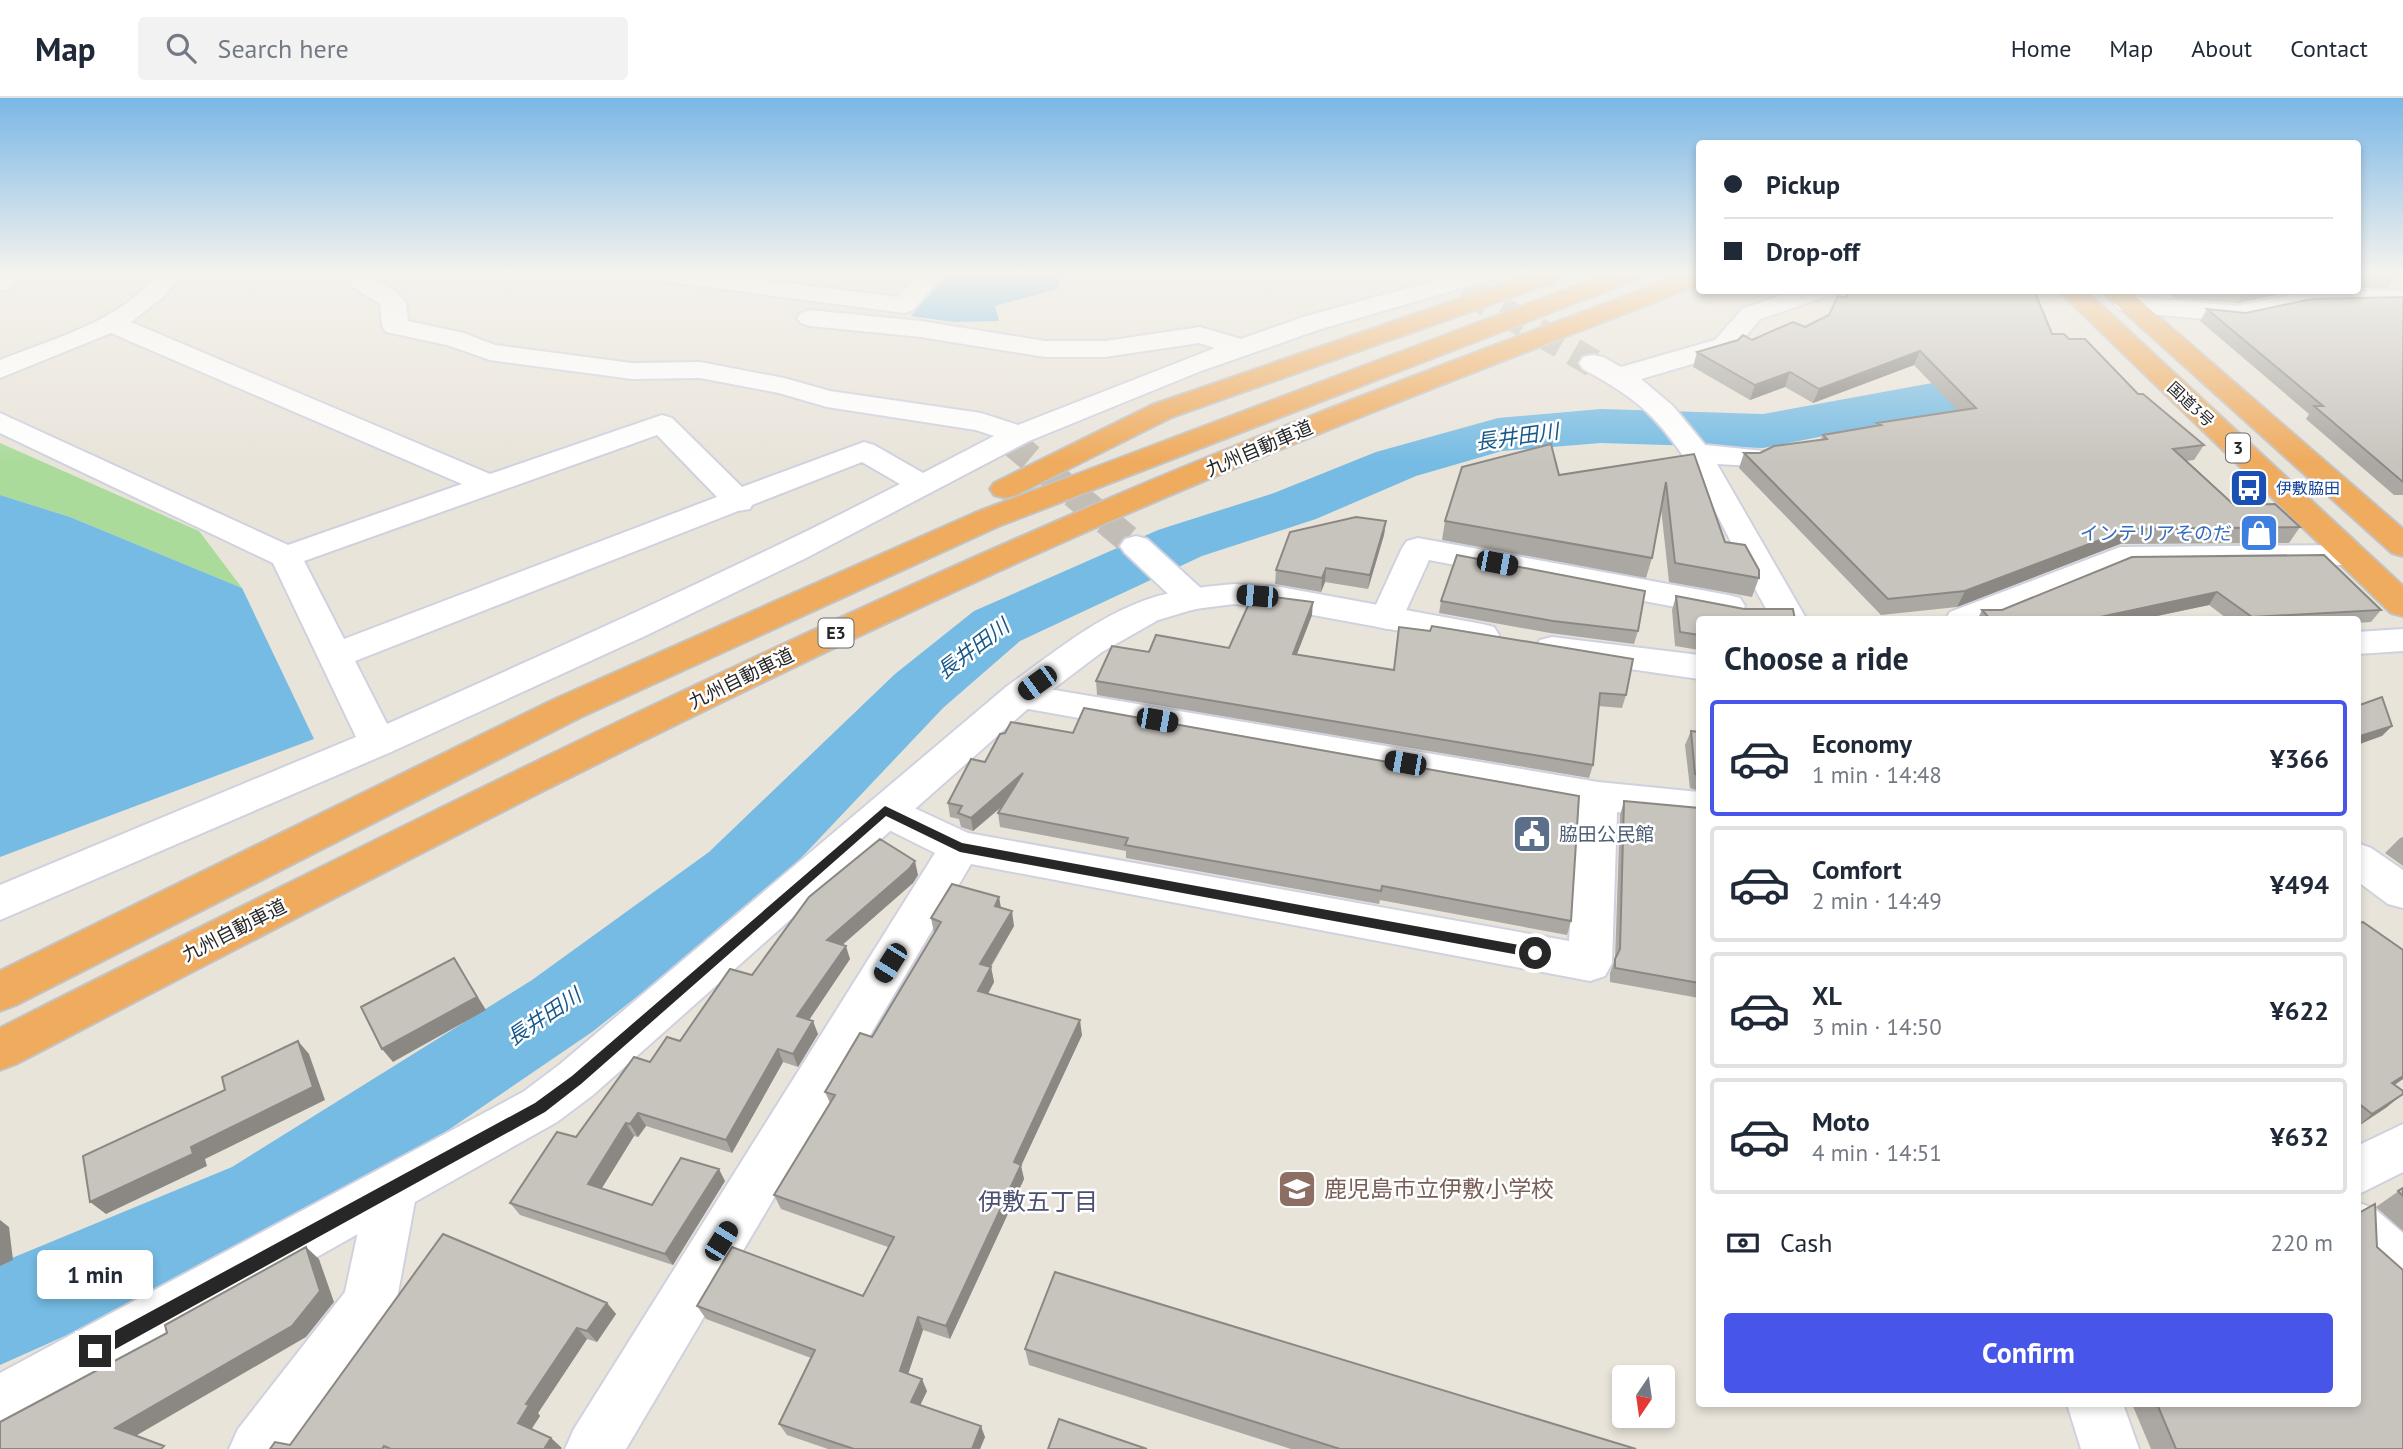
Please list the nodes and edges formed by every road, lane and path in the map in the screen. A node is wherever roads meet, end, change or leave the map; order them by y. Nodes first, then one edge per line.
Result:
1 (78, 337) edge
2 (144, 337) edge
3 (446, 337) edge
4 (974, 337) edge
5 (1186, 337) edge
6 (1207, 337) edge
7 (1270, 337) edge
8 (1374, 337) edge
9 (1463, 337) edge
10 (1540, 337) edge
11 (1599, 337) edge
12 (1732, 337) edge
13 (2117, 337) edge
14 (2165, 337) edge
15 (1241, 347) junction
16 (1593, 363) tunnel mouth
17 (0, 370) edge
18 (1621, 376) junction
19 (0, 422) edge
20 (1019, 435) junction
21 (1698, 454) junction
22 (1754, 457) edge
23 (921, 484) junction
24 (489, 485) junction
25 (739, 502) junction
26 (2403, 546) edge
27 (1137, 548) tunnel mouth
28 (2350, 555) junction
29 (286, 557) junction
30 (1183, 591) junction
31 (2403, 605) edge
32 (1773, 616) edge
33 (1787, 616) edge
34 (1972, 616) edge
35 (1387, 618) junction
36 (822, 639) junction
37 (2403, 640) edge
38 (2361, 643) edge
39 (334, 656) junction
40 (1696, 667) edge
41 (1020, 696) junction
42 (568, 708) junction
43 (379, 743) junction
44 (1598, 796) junction
45 (1696, 807) edge
46 (885, 811) junction
47 (960, 847) junction
48 (2361, 862) edge
49 (2403, 892) edge
50 (0, 903) edge
51 (0, 992) edge
52 (0, 1050) edge
53 (2403, 1146) edge
54 (2361, 1170) edge
55 (392, 1189) junction
56 (2361, 1230) edge
57 (2403, 1267) edge
58 (0, 1404) edge
59 (2096, 1407) edge
60 (258, 1449) edge
61 (594, 1449) edge
62 (2110, 1449) edge

1 - 17 street
2 - 24 street
3 - 20 street
4 - 5 street
6 - 15 street
7 - 15 street
8 - 42 highway
9 - 42 highway, 九州自動車道 / E3
10 - 36 highway, 九州自動車道 / E3
11 - 36 highway
12 - 18 street
13 - 28 highway, 国道3号 / 3
14 - 26 highway, 国道3号 / 3
15 - 20 street
16 - 18 street
18 - 21 street
19 - 29 street
20 - 23 street
21 - 22 street
21 - 33 street
23 - 25 street
23 - 43 street
24 - 25 street
24 - 29 street
25 - 39 street
27 - 30 street
28 - 31 highway, 国道3号 / 3
28 - 34 street
29 - 39 street
30 - 35 street
30 - 41 street
32 - 35 street
35 - 40 street
36 - 52 highway, 九州自動車道 / E3
37 - 38 street
39 - 43 street
41 - 44 street
41 - 46 street
42 - 51 highway, 九州自動車道 / E3
43 - 50 street
44 - 45 street
44 - 47 street
46 - 47 street
46 - 55 street
47 - 61 street
48 - 49 street
53 - 54 street
55 - 58 street
55 - 60 street
56 - 57 street
59 - 62 street

